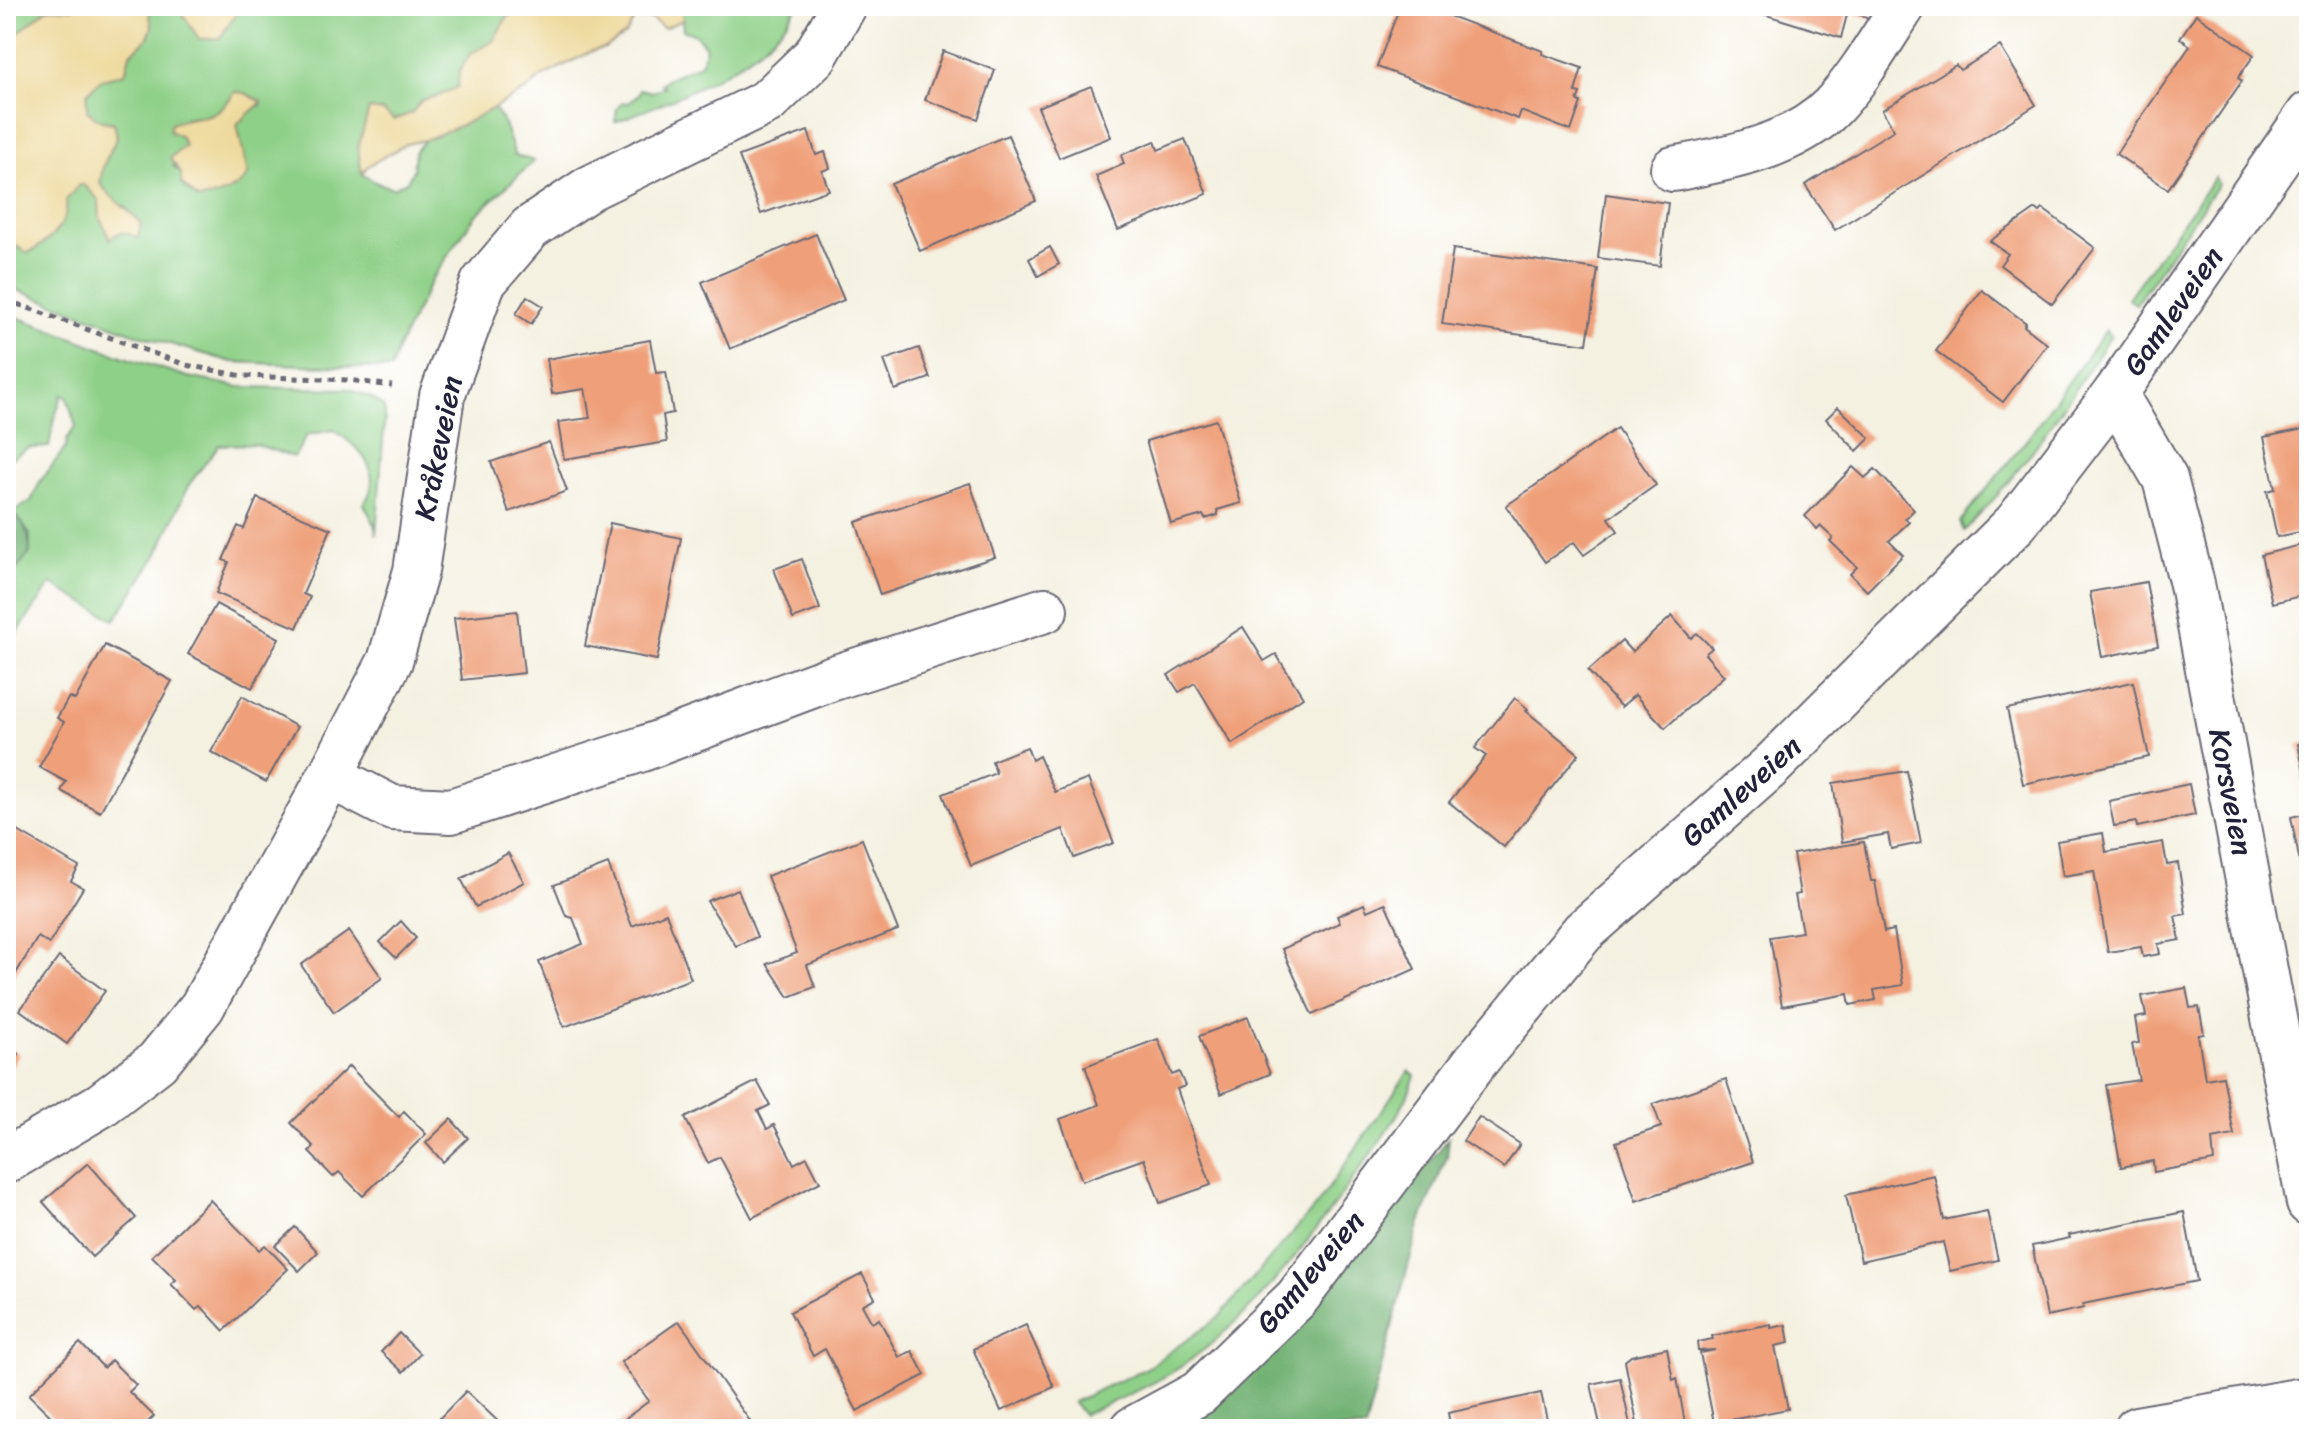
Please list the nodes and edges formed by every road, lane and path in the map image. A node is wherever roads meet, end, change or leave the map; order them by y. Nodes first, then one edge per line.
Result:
1 (844, 6) edge
2 (1903, 6) edge
3 (2309, 114) edge
4 (1673, 169) dead end
5 (6, 300) edge
6 (2115, 394) junction
7 (442, 396) junction
8 (1045, 610) dead end
9 (330, 776) junction
10 (6, 1161) edge
11 (2309, 1203) edge
12 (2309, 1399) edge
13 (1133, 1429) edge
14 (2137, 1429) edge

1 - 7 street, Kråkeveien
2 - 4 street
3 - 6 street, Gamleveien
5 - 7 path
6 - 11 street, Korsveien
6 - 13 street, Gamleveien
7 - 9 street, Kråkeveien
8 - 9 street
9 - 10 street, Kråkeveien
12 - 14 street

